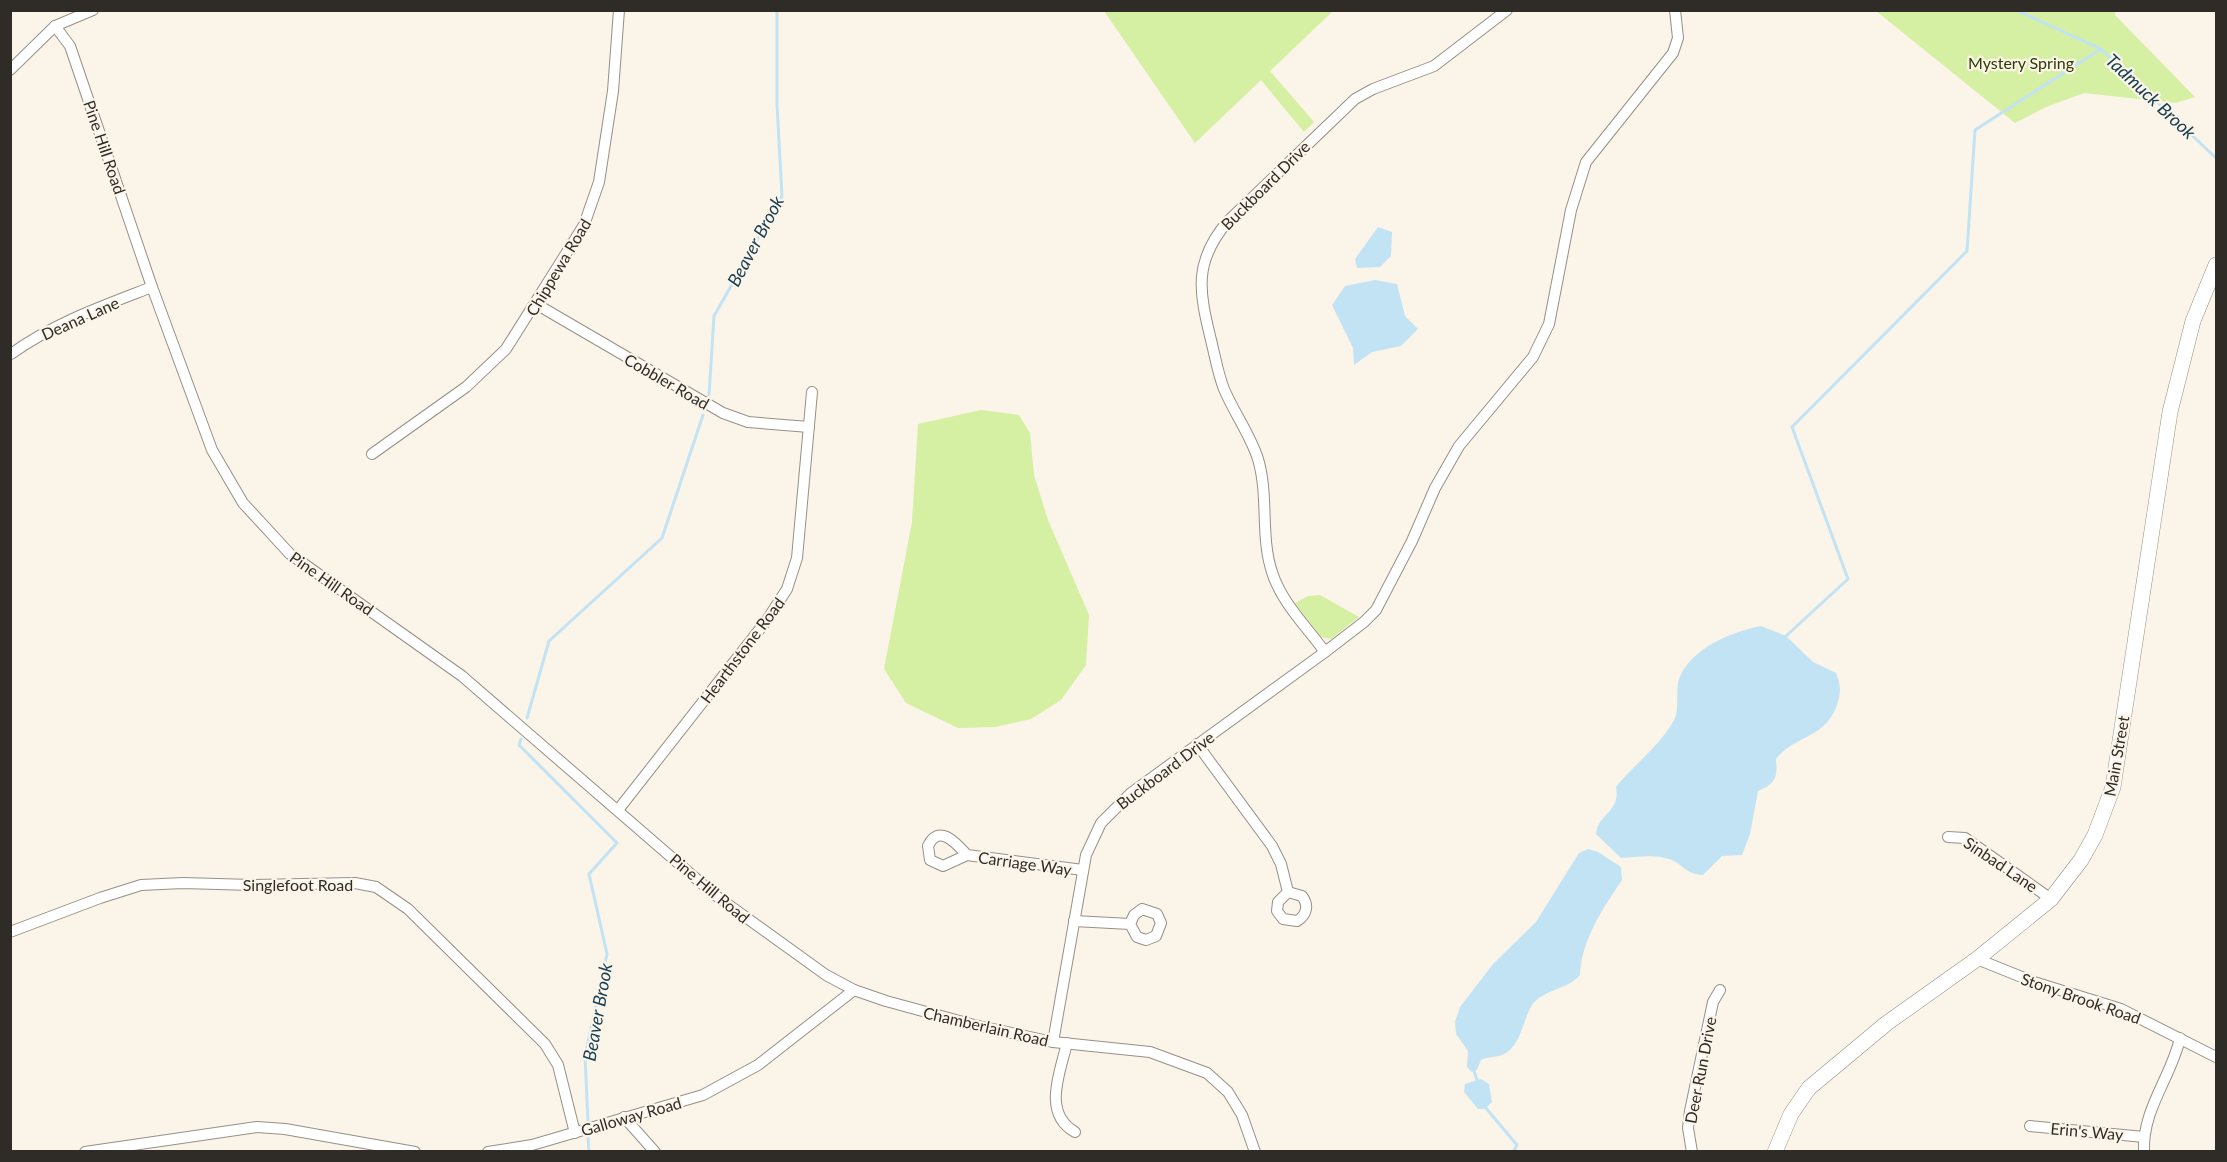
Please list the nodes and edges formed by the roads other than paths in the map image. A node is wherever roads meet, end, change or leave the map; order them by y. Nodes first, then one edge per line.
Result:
1 (93, 10) edge
2 (619, 10) edge
3 (1508, 10) edge
4 (1675, 10) edge
5 (55, 26) junction
6 (10, 70) edge
7 (2217, 265) edge
8 (152, 287) junction
9 (536, 304) junction
10 (11, 354) edge
11 (812, 392) dead end
12 (809, 427) junction
13 (372, 454) dead end
14 (1325, 652) junction
15 (1197, 744) junction
16 (618, 810) junction
17 (1948, 837) dead end
18 (967, 855) dead end
19 (1083, 870) junction
20 (1288, 892) dead end
21 (2051, 899) junction
22 (1074, 921) junction
23 (1130, 924) dead end
24 (10, 932) edge
25 (1977, 959) junction
26 (854, 990) junction
27 (1720, 990) dead end
28 (2180, 1038) junction
29 (1053, 1042) junction
30 (1066, 1043) junction
31 (2217, 1057) edge
32 (624, 1118) junction
33 (2030, 1126) dead end
34 (1075, 1132) dead end
35 (575, 1133) junction
36 (2144, 1137) junction
37 (85, 1152) edge
38 (415, 1152) edge
39 (488, 1152) edge
40 (655, 1152) edge
41 (1255, 1152) edge
42 (1692, 1152) edge
43 (1775, 1152) edge
44 (2144, 1152) edge

1 - 5 street
2 - 9 street, Chippewa Road
3 - 14 street, Buckboard Drive
4 - 14 street, Buckboard Drive
5 - 6 street
5 - 8 street, Pine Hill Road
7 - 21 main road, Main Street
8 - 10 street, Deana Lane
8 - 16 street, Pine Hill Road
9 - 12 street, Cobbler Road
9 - 13 street, Chippewa Road
11 - 12 street, Hearthstone Road
12 - 16 street, Hearthstone Road
14 - 15 street, Buckboard Drive
15 - 19 street, Buckboard Drive
15 - 20 street
16 - 26 street, Pine Hill Road
17 - 21 street, Sinbad Lane
18 - 19 street, Carriage Way
19 - 22 street, Buckboard Drive
21 - 25 main road, Main Street
22 - 23 street
22 - 29 street, Buckboard Drive
24 - 35 street, Singlefoot Road
25 - 28 street, Stony Brook Road
25 - 43 main road, Main Street
26 - 29 street, Chamberlain Road
26 - 32 street, Galloway Road
27 - 42 street, Deer Run Drive
28 - 31 street, Stony Brook Road
28 - 36 street
29 - 30 street, Chamberlain Road
30 - 34 street
30 - 41 street, Chamberlain Road
32 - 35 street, Galloway Road
32 - 40 street
33 - 36 street, Erin's Way
35 - 39 street, Galloway Road
36 - 44 street
37 - 38 street

